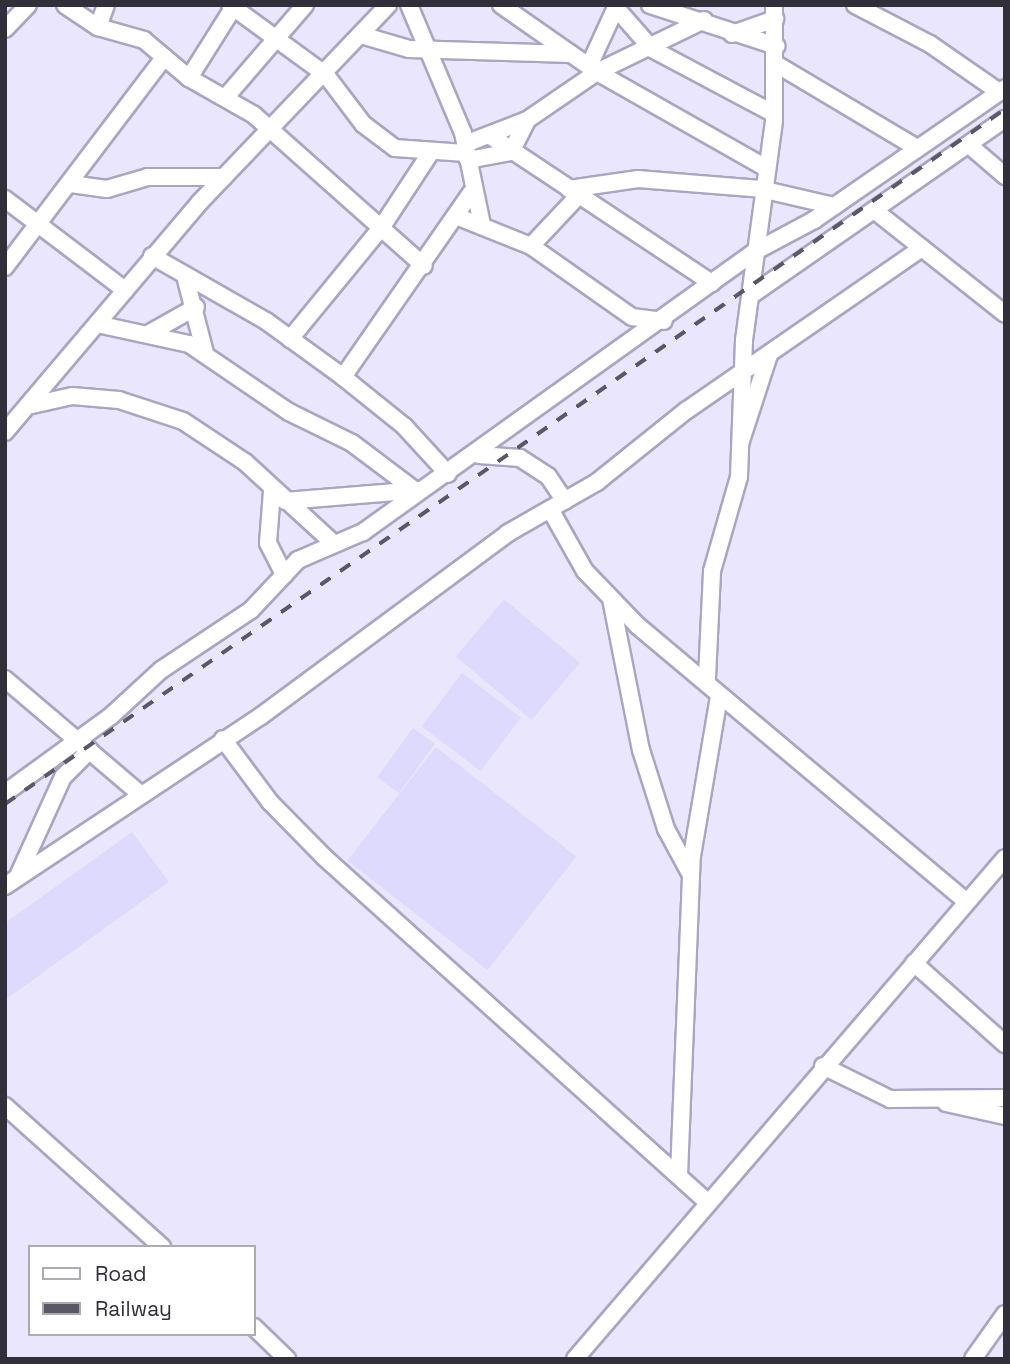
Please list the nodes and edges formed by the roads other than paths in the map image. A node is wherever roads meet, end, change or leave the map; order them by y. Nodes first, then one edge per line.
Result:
1 (28, 5) edge
2 (65, 5) edge
3 (106, 5) edge
4 (306, 5) edge
5 (388, 5) edge
6 (409, 5) edge
7 (501, 5) edge
8 (650, 5) edge
9 (789, 5) edge
10 (855, 5) edge
11 (233, 6) edge
12 (617, 7) edge
13 (775, 13) edge
14 (704, 20) junction
15 (98, 27) junction
16 (5, 29) edge
17 (732, 34) junction
18 (361, 35) junction
19 (278, 41) junction
20 (776, 46) junction
21 (425, 48) junction
22 (652, 49) junction
23 (571, 54) junction
24 (163, 59) junction
25 (776, 64) junction
26 (593, 69) junction
27 (326, 75) junction
28 (189, 78) junction
29 (1002, 90) edge
30 (225, 98) junction
31 (775, 114) junction
32 (527, 120) junction
33 (1005, 120) edge
34 (271, 129) junction
35 (492, 138) junction
36 (969, 145) junction
37 (917, 148) junction
38 (466, 152) junction
39 (511, 152) junction
40 (429, 155) junction
41 (493, 160) junction
42 (766, 168) junction
43 (1005, 176) edge
44 (224, 177) junction
45 (71, 184) junction
46 (761, 189) junction
47 (471, 191) junction
48 (574, 192) junction
49 (5, 199) edge
50 (834, 206) junction
51 (874, 210) junction
52 (456, 216) junction
53 (40, 223) junction
54 (482, 225) junction
55 (381, 228) junction
56 (531, 246) junction
57 (922, 248) junction
58 (756, 251) junction
59 (152, 256) junction
60 (424, 266) junction
61 (5, 267) edge
62 (186, 280) junction
63 (712, 283) junction
64 (125, 290) junction
65 (207, 292) junction
66 (753, 294) junction
67 (196, 307) junction
68 (1005, 314) edge
69 (664, 321) junction
70 (97, 324) junction
71 (148, 334) junction
72 (177, 339) junction
73 (290, 339) junction
74 (205, 353) junction
75 (769, 355) junction
76 (741, 372) junction
77 (343, 376) junction
78 (32, 405) junction
79 (5, 432) edge
80 (740, 444) junction
81 (478, 455) junction
82 (448, 474) junction
83 (417, 489) junction
84 (279, 496) junction
85 (565, 501) junction
86 (550, 509) junction
87 (333, 543) junction
88 (284, 575) junction
89 (611, 598) junction
90 (707, 678) junction
91 (10, 685) edge
92 (719, 697) junction
93 (223, 739) junction
94 (84, 745) junction
95 (138, 792) junction
96 (5, 793) edge
97 (1005, 858) edge
98 (691, 875) junction
99 (12, 881) edge
100 (966, 901) junction
101 (914, 963) junction
102 (1005, 1044) edge
103 (823, 1066) junction
104 (1005, 1098) edge
105 (943, 1102) junction
106 (5, 1106) edge
107 (1005, 1116) edge
108 (679, 1175) junction
109 (705, 1200) junction
110 (160, 1245) edge
111 (1005, 1314) edge
112 (256, 1329) edge
113 (287, 1359) edge
114 (575, 1359) edge
115 (973, 1359) edge

1 - 16 street
2 - 15 street
3 - 15 street
4 - 19 street
5 - 18 street
6 - 21 street
7 - 23 street
8 - 14 street
9 - 13 street
10 - 29 street
11 - 19 street
11 - 28 street
12 - 22 street
12 - 26 street
13 - 17 street
13 - 20 street
14 - 17 street
14 - 22 street
15 - 24 street
17 - 20 street
18 - 21 street
18 - 27 street
19 - 27 street
19 - 30 street
20 - 25 street
21 - 23 street
21 - 38 street
22 - 26 street
22 - 31 street
23 - 26 street
24 - 28 street
24 - 45 street
25 - 31 street
25 - 37 street
26 - 32 street
26 - 42 street
27 - 34 street
27 - 40 street
28 - 30 street
29 - 37 street
30 - 34 street
31 - 42 street
32 - 35 street
32 - 39 street
33 - 36 street
34 - 44 street
34 - 55 street
35 - 38 street
35 - 39 street
36 - 43 street
36 - 51 street
37 - 50 street
38 - 40 street
38 - 41 street
38 - 47 street
39 - 41 street
39 - 48 street
40 - 55 street
41 - 47 street
42 - 46 street
44 - 45 street
44 - 59 street
45 - 53 street
46 - 48 street
46 - 50 street
46 - 58 street
47 - 52 street
47 - 54 street
48 - 56 street
48 - 63 street
49 - 53 street
50 - 58 street
51 - 57 street
51 - 66 street
52 - 54 street
52 - 60 street
53 - 61 street
53 - 64 street
54 - 56 street
55 - 60 street
55 - 73 street
56 - 69 street
57 - 68 street
57 - 75 street
58 - 63 street
58 - 66 street
59 - 62 street
59 - 64 street
60 - 77 street
62 - 65 street
62 - 67 street
63 - 69 street
64 - 70 street
65 - 67 street
65 - 73 street
66 - 76 street
67 - 71 street
67 - 72 street
67 - 74 street
69 - 81 street
70 - 71 street
70 - 78 street
71 - 72 street
72 - 74 street
73 - 77 street
74 - 83 street
75 - 76 street
75 - 80 street
76 - 80 street
76 - 85 street
77 - 82 street
78 - 79 street
78 - 84 street
80 - 90 street
81 - 82 street
81 - 85 street
82 - 83 street
83 - 84 street
83 - 87 street
84 - 87 street
84 - 88 street
85 - 86 street
86 - 89 street
86 - 93 street
87 - 88 street
88 - 94 street
89 - 90 street
89 - 98 street
90 - 92 street
91 - 94 street
92 - 98 street
92 - 100 street
93 - 95 street
93 - 108 street
94 - 95 street
94 - 96 street
94 - 99 street
95 - 99 street
97 - 100 street
98 - 108 street
100 - 101 street
101 - 102 street
101 - 103 street
103 - 105 street
103 - 109 street
104 - 105 street
105 - 107 street
106 - 110 street
108 - 109 street
109 - 114 street
111 - 115 street
112 - 113 street

